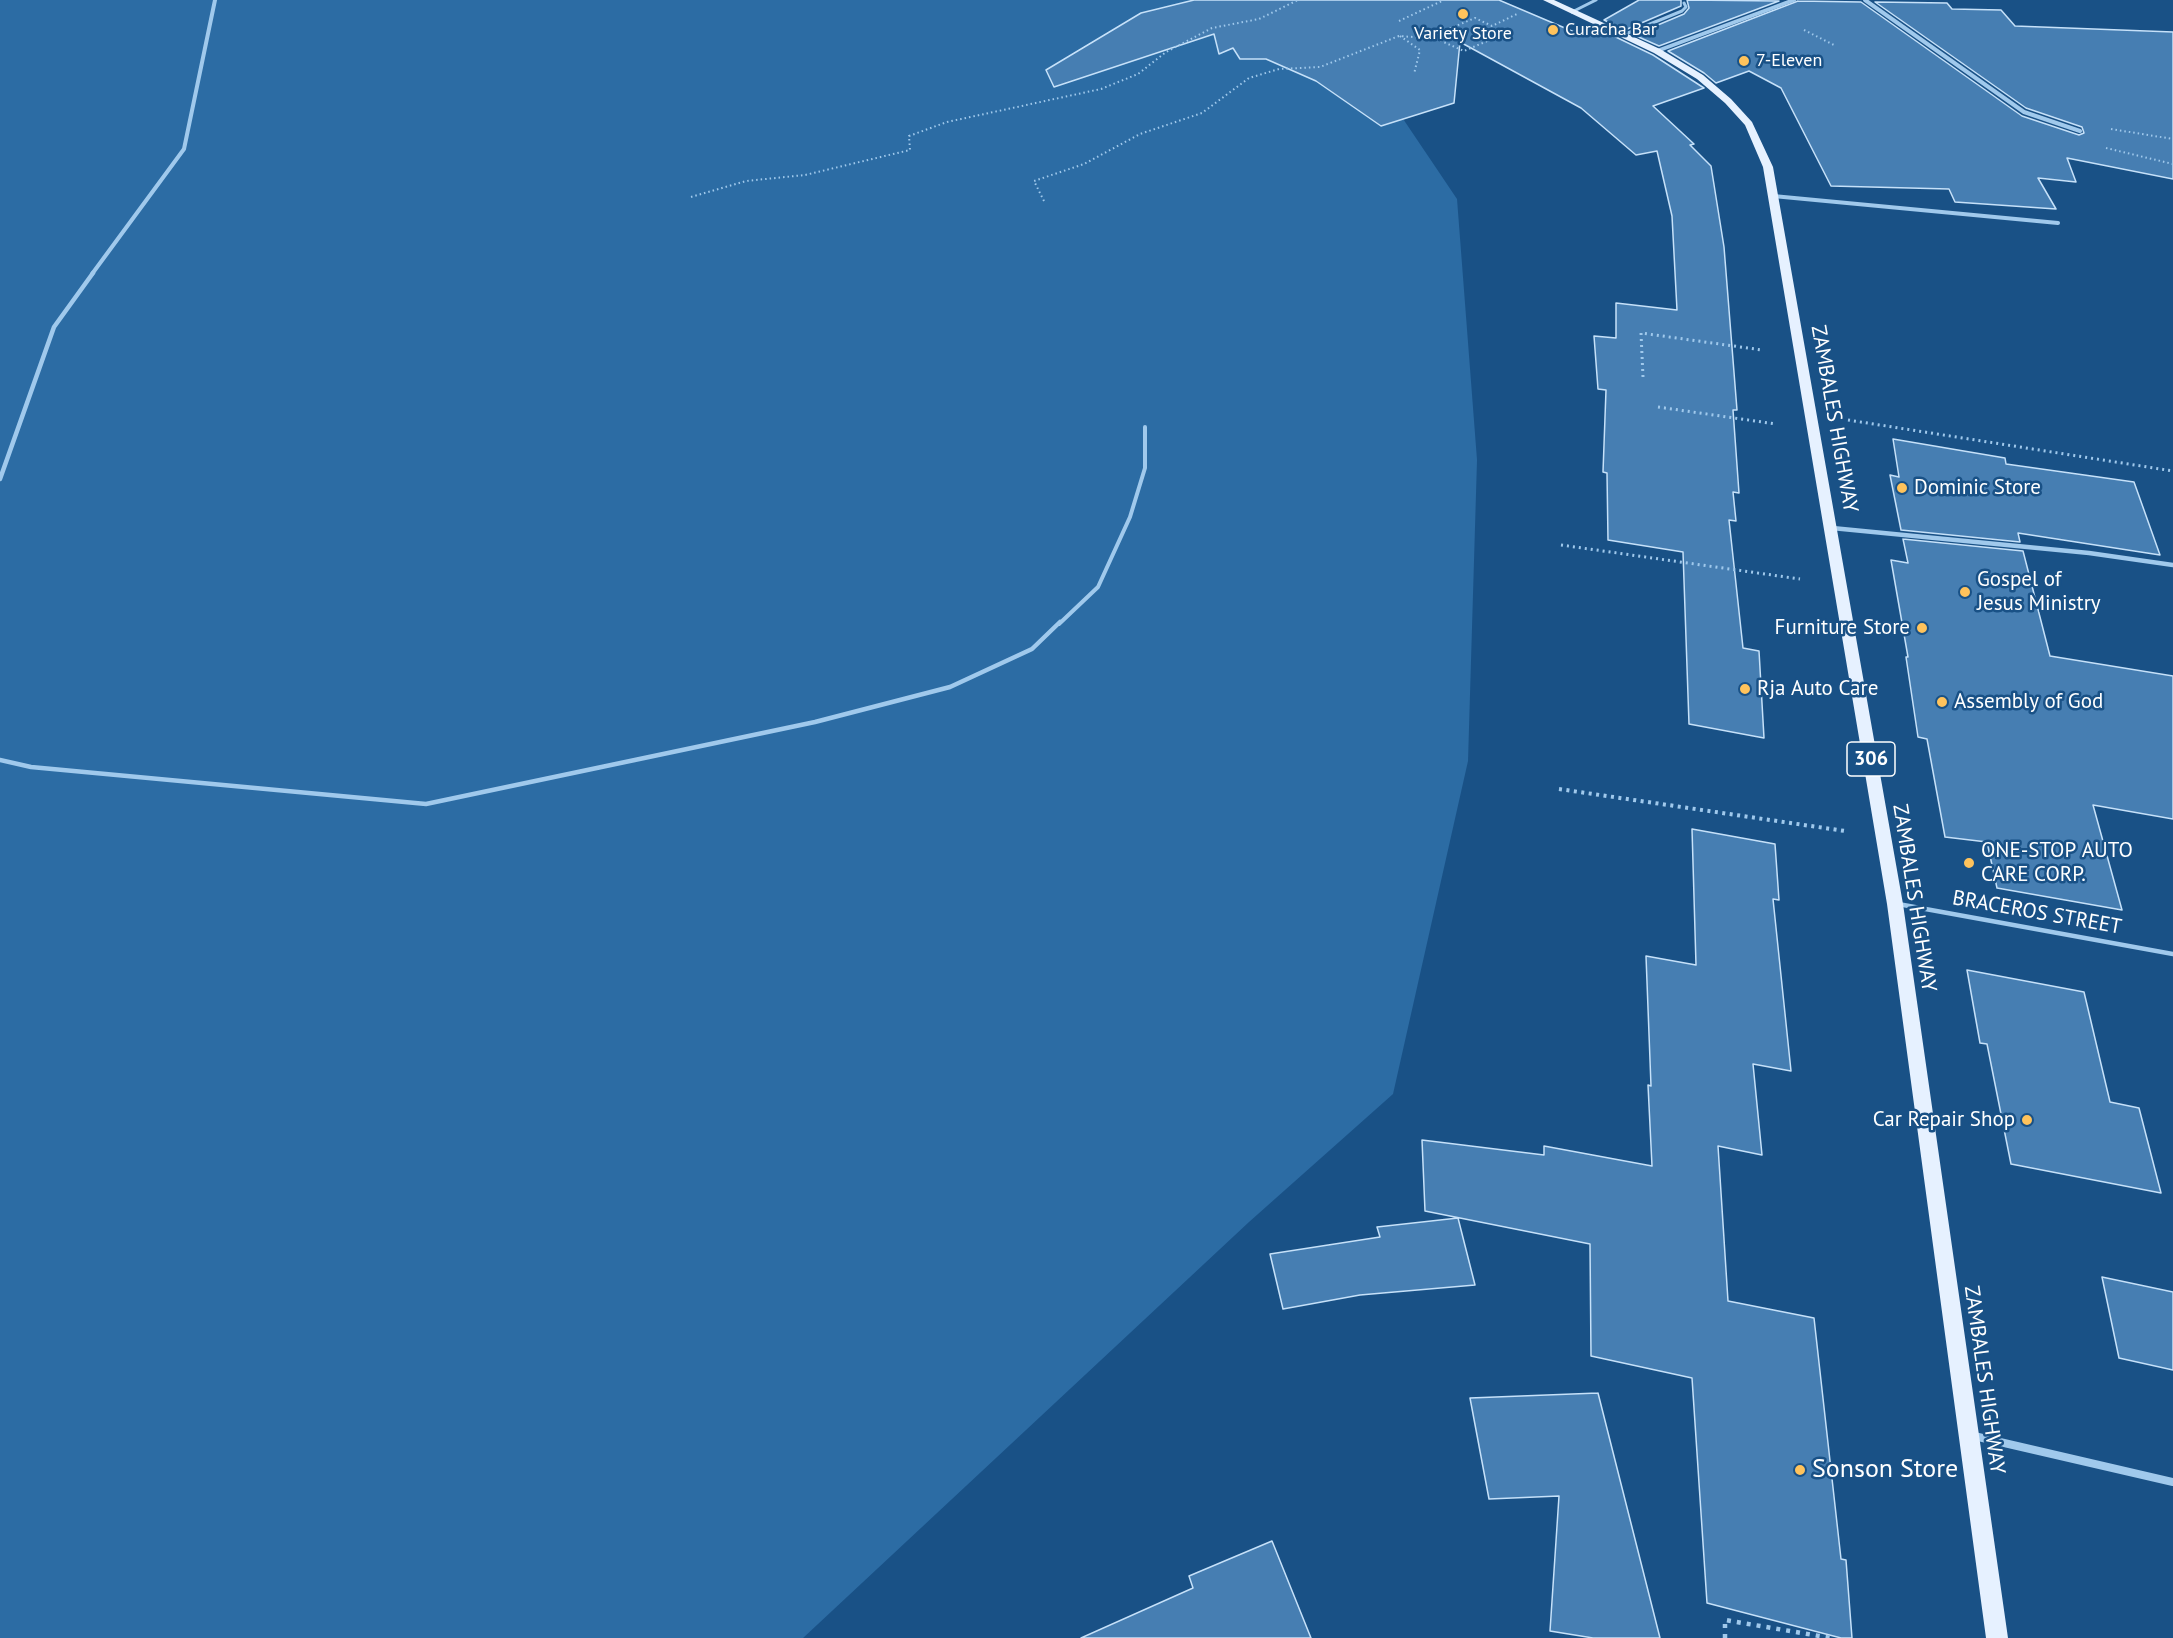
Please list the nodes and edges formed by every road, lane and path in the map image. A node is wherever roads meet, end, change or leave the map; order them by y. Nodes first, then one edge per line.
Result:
1 (215, 0) edge
2 (1298, 0) edge
3 (1444, 0) edge
4 (1547, 0) edge
5 (1596, 0) edge
6 (1794, 0) edge
7 (1865, 0) edge
8 (1684, 3) dead end
9 (1572, 12) junction
10 (1399, 21) dead end
11 (1623, 35) junction
12 (1399, 36) junction
13 (1432, 36) junction
14 (1492, 39) dead end
15 (1657, 51) junction
16 (1414, 74) dead end
17 (2080, 131) junction
18 (2173, 139) edge
19 (2173, 164) edge
20 (1773, 196) junction
21 (691, 197) dead end
22 (1044, 201) dead end
23 (2058, 223) dead end
24 (1802, 355) junction
25 (1643, 377) dead end
26 (1658, 407) dead end
27 (1812, 415) junction
28 (1145, 427) dead end
29 (1815, 430) junction
30 (2173, 471) edge
31 (0, 479) edge
32 (1832, 528) junction
33 (1562, 545) dead end
34 (2173, 565) edge
35 (1840, 585) junction
36 (0, 760) edge
37 (1559, 789) dead end
38 (1885, 837) junction
39 (1895, 904) junction
40 (2173, 954) edge
41 (1970, 1435) junction
42 (2173, 1482) edge
43 (1725, 1638) edge
44 (1831, 1638) edge
45 (1997, 1638) edge

1 - 31 street
2 - 21 path
3 - 10 path
4 - 9 main road, ZAMBALES HIGHWAY / 306
4 - 13 path
5 - 9 lane
6 - 15 street
7 - 17 street
8 - 11 lane
9 - 11 main road, ZAMBALES HIGHWAY / 306
11 - 15 main road, ZAMBALES HIGHWAY / 306
12 - 13 path
12 - 16 path
12 - 22 path
13 - 14 path
15 - 20 main road, ZAMBALES HIGHWAY / 306
17 - 18 path
17 - 19 path
20 - 23 street
20 - 24 main road, ZAMBALES HIGHWAY / 306
24 - 25 path
24 - 27 main road, ZAMBALES HIGHWAY / 306
26 - 29 path
27 - 29 main road, ZAMBALES HIGHWAY / 306
27 - 30 path
28 - 36 lane
29 - 32 main road, ZAMBALES HIGHWAY / 306
32 - 34 street
32 - 35 main road, ZAMBALES HIGHWAY / 306
33 - 35 path
35 - 38 main road, ZAMBALES HIGHWAY / 306
37 - 38 path
38 - 39 main road, ZAMBALES HIGHWAY / 306
39 - 40 lane, BRACEROS STREET
39 - 41 main road, ZAMBALES HIGHWAY / 306
41 - 42 street
41 - 45 main road, ZAMBALES HIGHWAY / 306
43 - 44 path

